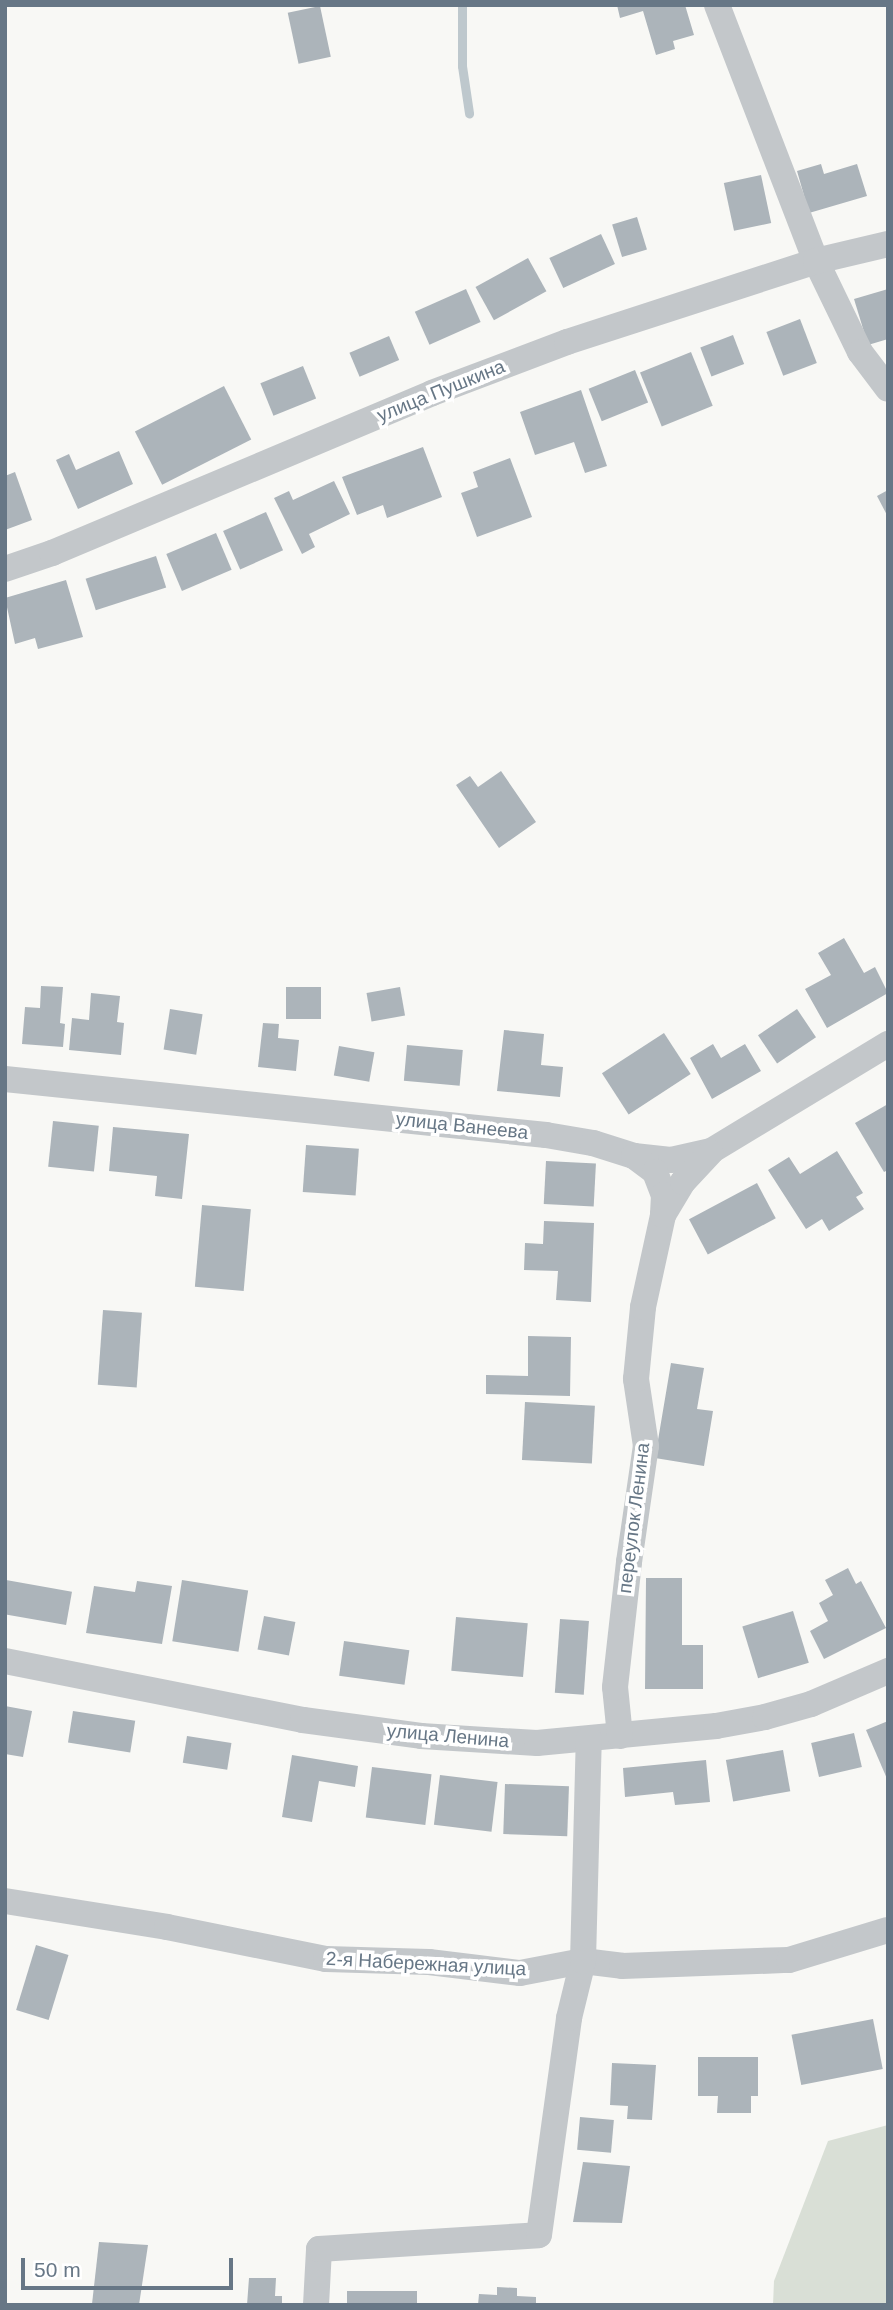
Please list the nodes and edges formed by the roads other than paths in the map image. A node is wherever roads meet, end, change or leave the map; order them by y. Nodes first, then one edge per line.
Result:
1 (718, 5) edge
2 (888, 244) edge
3 (816, 261) junction
4 (888, 389) edge
5 (5, 569) edge
6 (888, 1044) edge
7 (5, 1079) edge
8 (711, 1151) junction
9 (634, 1156) junction
10 (663, 1215) junction
11 (5, 1661) edge
12 (888, 1671) edge
13 (620, 1735) junction
14 (589, 1739) junction
15 (5, 1901) edge
16 (888, 1930) edge
17 (583, 1961) junction
18 (316, 2305) edge

1 - 3 street
2 - 3 street, улица Пушкина
3 - 4 street
3 - 5 street, улица Пушкина
6 - 8 street, улица Ванеева
7 - 9 street, улица Ванеева
8 - 9 street, улица Ванеева
8 - 10 street, переулок Ленина
9 - 10 street
10 - 13 street, переулок Ленина
11 - 14 street, улица Ленина
12 - 13 street, улица Ленина
13 - 14 street, улица Ленина
14 - 17 street
15 - 17 street, 2-я Набережная улица
16 - 17 street, 2-я Набережная улица
17 - 18 street

